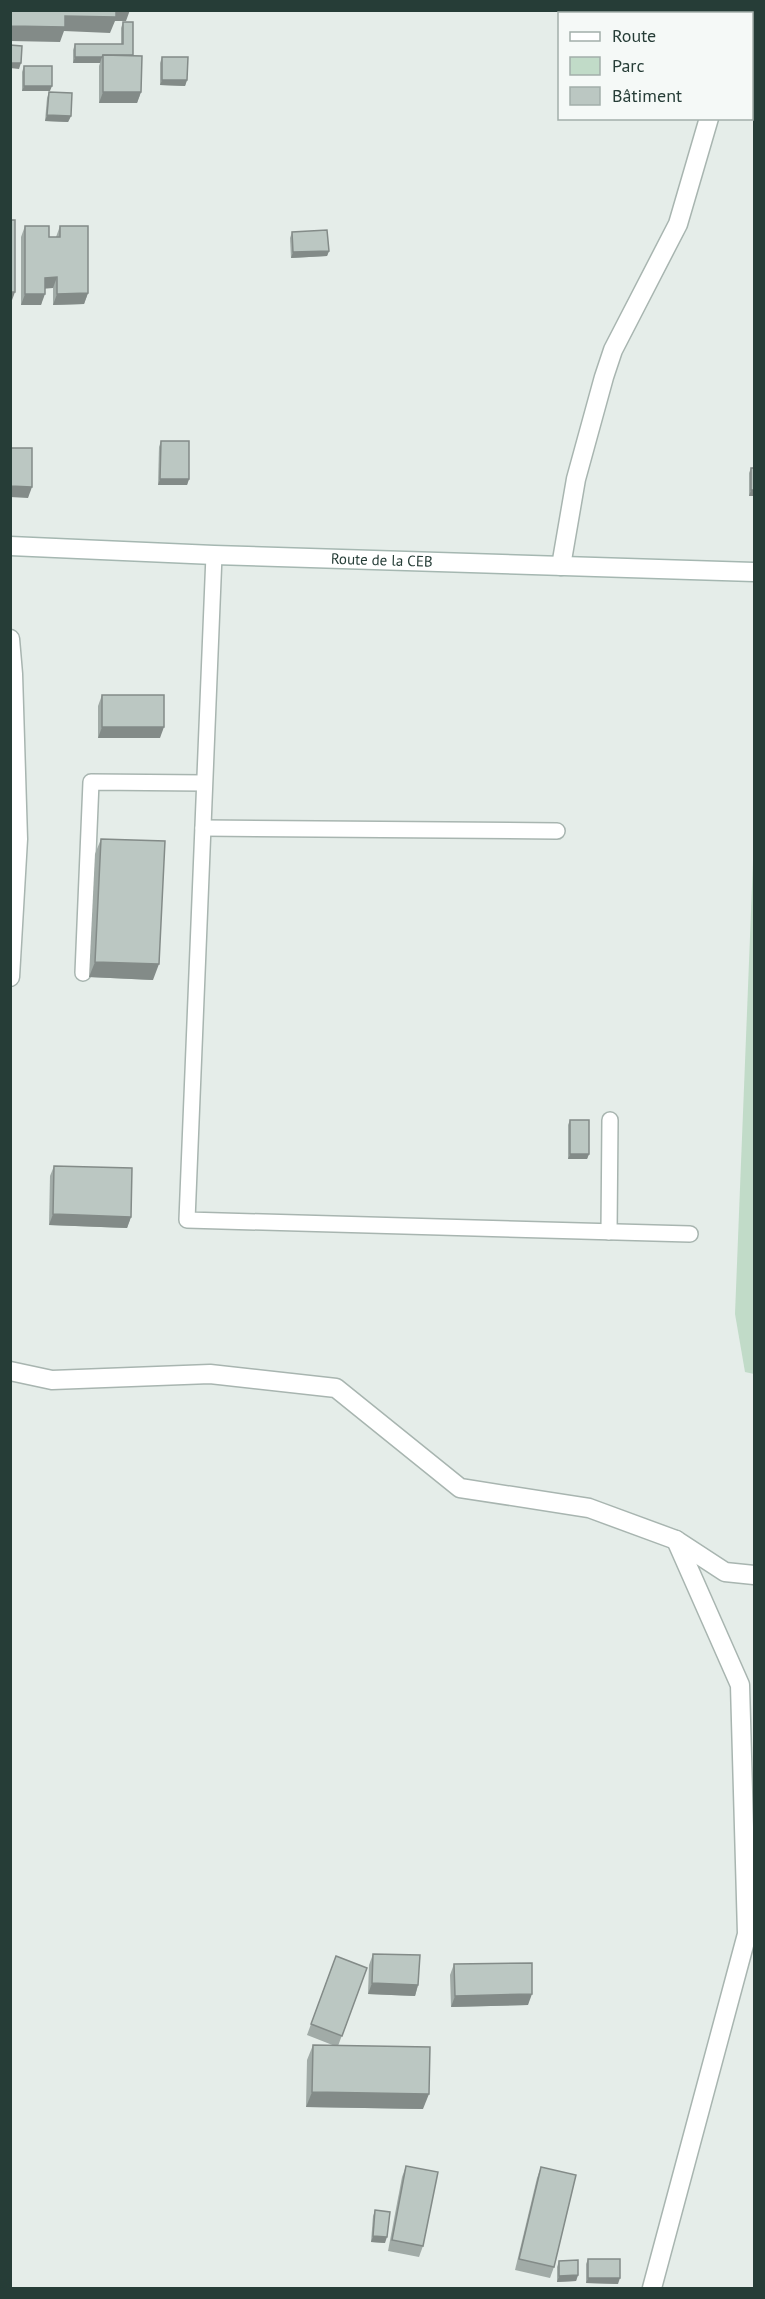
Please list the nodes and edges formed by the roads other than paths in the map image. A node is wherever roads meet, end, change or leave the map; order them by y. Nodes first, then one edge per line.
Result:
1 (708, 120) edge
2 (10, 546) edge
3 (214, 555) junction
4 (561, 566) junction
5 (754, 572) edge
6 (10, 639) edge
7 (204, 783) junction
8 (203, 828) junction
9 (557, 831) dead end
10 (83, 972) dead end
11 (10, 977) edge
12 (610, 1120) dead end
13 (609, 1232) junction
14 (690, 1234) dead end
15 (10, 1371) edge
16 (676, 1540) junction
17 (754, 1575) edge
18 (652, 2289) edge

1 - 4 street
2 - 3 street, Route de la CEB
3 - 4 street, Route de la CEB
3 - 7 lane
4 - 5 street, Route de la CEB
6 - 11 street
7 - 8 lane
7 - 10 lane
8 - 9 lane
8 - 13 lane
12 - 13 lane
13 - 14 lane
15 - 16 street
16 - 17 street
16 - 18 street

